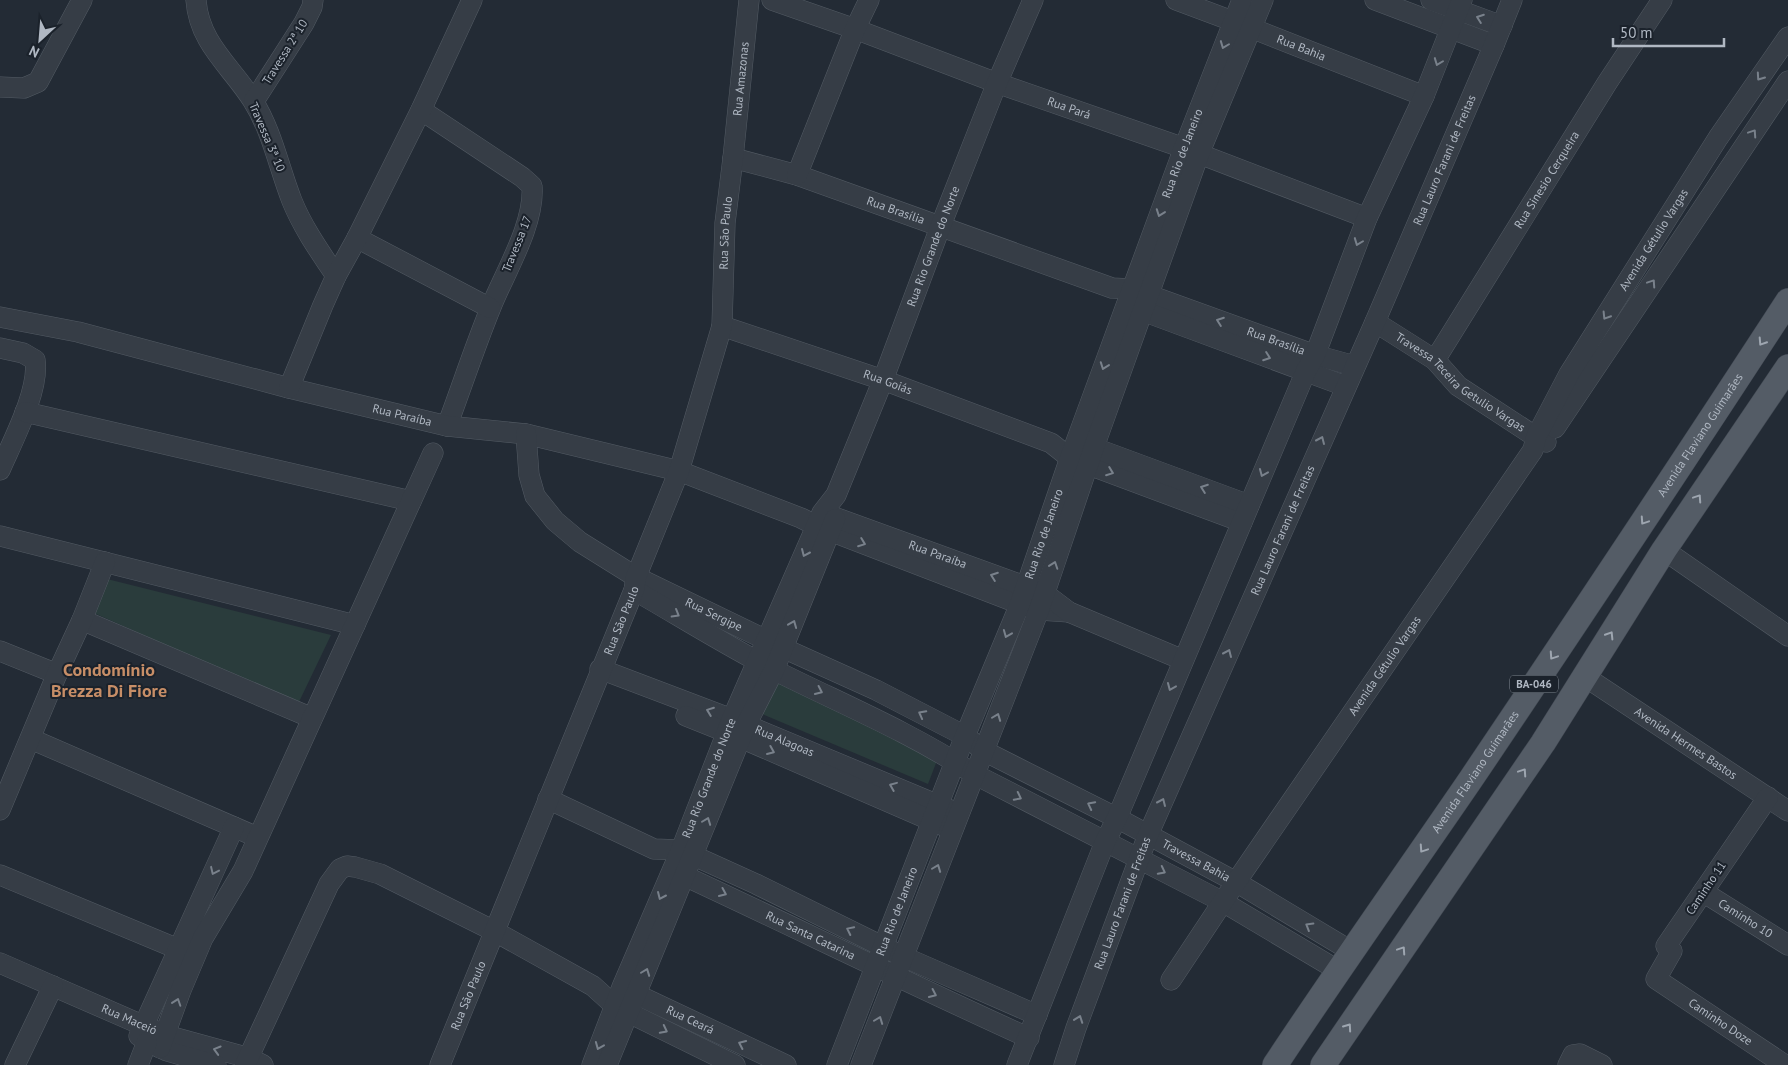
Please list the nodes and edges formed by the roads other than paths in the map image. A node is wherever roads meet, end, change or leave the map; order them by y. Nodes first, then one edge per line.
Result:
1 (82, 0) edge
2 (196, 0) edge
3 (313, 0) edge
4 (472, 0) edge
5 (749, 0) edge
6 (772, 0) edge
7 (868, 0) edge
8 (1033, 0) edge
9 (1176, 0) edge
10 (1242, 0) edge
11 (1263, 0) edge
12 (1375, 0) edge
13 (1431, 0) edge
14 (1512, 0) edge
15 (1662, 0) edge
16 (1460, 5) edge
17 (1243, 24) junction
18 (1502, 26) junction
19 (855, 29) junction
20 (1450, 29) junction
21 (1788, 37) edge
22 (1494, 46) junction
23 (1788, 81) edge
24 (997, 83) junction
25 (0, 86) edge
26 (1424, 96) junction
27 (254, 102) junction
28 (422, 110) junction
29 (1718, 138) junction
30 (1191, 151) junction
31 (1740, 152) junction
32 (733, 158) junction
33 (797, 174) junction
34 (1367, 218) junction
35 (941, 226) junction
36 (357, 238) junction
37 (336, 276) junction
38 (1138, 300) junction
39 (1788, 301) edge
40 (490, 308) junction
41 (0, 314) edge
42 (1375, 322) junction
43 (722, 326) junction
44 (0, 348) edge
45 (1435, 360) junction
46 (1311, 363) junction
47 (1354, 366) junction
48 (1788, 367) edge
49 (1576, 379) junction
50 (884, 380) junction
51 (1345, 386) junction
52 (289, 388) junction
53 (25, 412) junction
54 (447, 426) junction
55 (526, 434) junction
56 (1538, 443) junction
57 (433, 453) dead end
58 (1082, 453) junction
59 (0, 470) edge
60 (679, 471) junction
61 (411, 501) junction
62 (1246, 513) junction
63 (821, 521) junction
64 (0, 536) edge
65 (1664, 550) junction
66 (105, 562) junction
67 (635, 583) junction
68 (1022, 595) junction
69 (1042, 602) junction
70 (82, 620) junction
71 (354, 625) junction
72 (1788, 636) edge
73 (775, 644) junction
74 (0, 651) edge
75 (1182, 660) junction
76 (766, 666) junction
77 (57, 674) junction
78 (598, 675) junction
79 (1584, 676) junction
80 (876, 690) junction
81 (866, 714) junction
82 (312, 718) junction
83 (1511, 718) junction
84 (737, 729) junction
85 (965, 736) junction
86 (31, 739) junction
87 (1543, 743) junction
88 (984, 751) junction
89 (956, 762) junction
90 (974, 774) junction
91 (1472, 777) junction
92 (1768, 797) junction
93 (1505, 798) junction
94 (548, 799) junction
95 (0, 810) edge
96 (1788, 810) edge
97 (935, 813) junction
98 (1117, 818) junction
99 (955, 822) junction
100 (234, 826) junction
101 (1148, 835) junction
102 (257, 837) junction
103 (1105, 842) junction
104 (654, 849) junction
105 (687, 853) junction
106 (1138, 859) junction
107 (679, 873) junction
108 (0, 875) edge
109 (1236, 882) junction
110 (756, 884) junction
111 (1703, 892) junction
112 (1223, 902) junction
113 (747, 904) junction
114 (494, 930) junction
115 (1788, 945) edge
116 (883, 946) junction
117 (186, 952) junction
118 (904, 957) junction
119 (1345, 961) junction
120 (0, 963) edge
121 (875, 967) junction
122 (895, 976) junction
123 (0, 977) edge
124 (1656, 979) joint
125 (1171, 980) dead end
126 (975, 988) junction
127 (50, 991) junction
128 (626, 1000) junction
129 (966, 1009) junction
130 (1038, 1015) junction
131 (1029, 1038) junction
132 (155, 1043) edge
133 (1570, 1060) edge
134 (252, 1063) edge
135 (1325, 1064) edge
136 (15, 1065) edge
137 (138, 1065) edge
138 (216, 1065) edge
139 (440, 1065) edge
140 (592, 1065) edge
141 (607, 1065) edge
142 (735, 1065) edge
143 (786, 1065) edge
144 (837, 1065) edge
145 (861, 1065) edge
146 (1017, 1065) edge
147 (1064, 1065) edge
148 (1275, 1065) edge
149 (1602, 1065) edge
150 (1784, 1065) edge

1 - 25 street
2 - 27 street, Travessa 3ª 10
3 - 27 street, Travessa 2ª 10
4 - 28 street
5 - 32 street, Rua Amazonas
6 - 19 street, Rua Pará
7 - 19 street
8 - 24 street, Rua Rio Grande do Norte
9 - 17 street, Rua Bahia
10 - 17 street, Rua Rio de Janeiro
11 - 17 street, Rua Rio de Janeiro
12 - 20 street
13 - 16 street
14 - 18 street, Rua Lauro Farani de Freitas
15 - 45 street, Rua Sinesio Cerqueira
18 -> 16 street
16 - 20 street
17 - 26 street, Rua Bahia
17 - 30 street, Rua Rio de Janeiro
18 - 22 street, Rua Lauro Farani de Freitas
19 - 24 street, Rua Pará
19 - 33 street
20 - 22 street
20 -> 26 street
21 -> 29 street, Avenida Gétulio Vargas
22 - 42 street, Rua Lauro Farani de Freitas
31 -> 23 street, Avenida Gétulio Vargas
24 - 30 street, Rua Pará
24 - 35 street, Rua Rio Grande do Norte
26 - 34 street
27 - 37 street, Travessa 3ª 10
28 - 36 street
28 - 40 street, Travessa 17
29 - 31 street
29 -> 49 street, Avenida Gétulio Vargas
30 - 34 street, Rua Pará
30 - 38 street, Rua Rio de Janeiro
49 -> 31 street, Avenida Gétulio Vargas
32 - 33 street, Rua Brasília
32 - 43 street, Rua São Paulo
33 - 35 street, Rua Brasília
34 -> 46 street
35 - 38 street, Rua Brasília
35 - 50 street, Rua Rio Grande do Norte
36 - 37 street
36 - 40 street
37 - 52 street
38 - 46 street, Rua Brasília
38 - 58 street, Rua Rio de Janeiro
39 -> 83 main road, Avenida Flaviano Guimarães / BA-046
40 - 54 street, Travessa 17
41 - 52 street, Rua Paraíba
42 - 45 street, Travessa Teceira Getulio Vargas
42 - 47 street, Rua Lauro Farani de Freitas
43 - 50 street, Rua Goiás
43 - 60 street, Rua São Paulo
44 - 53 street
45 - 56 street, Travessa Teceira Getulio Vargas
46 - 47 street, Rua Brasília
46 - 51 street, Rua Brasília
46 -> 62 street
47 - 51 street, Rua Lauro Farani de Freitas
65 -> 48 main road, BA-046
49 - 56 street, Avenida Gétulio Vargas
50 - 58 street, Rua Goiás
50 - 63 street, Rua Rio Grande do Norte
101 -> 51 street, Rua Lauro Farani de Freitas
52 - 54 street, Rua Paraíba
53 - 59 street
53 - 61 street
54 - 55 street, Rua Paraíba
55 - 60 street, Rua Paraíba
55 - 67 street, Rua Sergipe
56 - 109 street, Avenida Gétulio Vargas
57 - 61 street
58 - 62 street, Rua Goiás
58 - 68 street, Rua Rio de Janeiro
69 -> 58 street, Rua Rio de Janeiro
60 - 63 street, Rua Paraíba
60 - 67 street, Rua São Paulo
61 - 71 street
62 - 75 street
63 - 68 street, Rua Paraíba
63 - 73 street, Rua Rio Grande do Norte
64 - 66 street
65 - 72 street
79 -> 65 main road, BA-046
66 - 70 street
66 - 71 street
67 - 73 street, Rua Sergipe
67 -> 76 street, Rua Sergipe
67 - 78 street, Rua São Paulo
68 - 69 street, Rua Paraíba
68 -> 85 street, Rua Rio de Janeiro
69 - 75 street, Rua Paraíba
88 -> 69 street, Rua Rio de Janeiro
70 - 77 street
70 - 82 street
71 - 82 street
73 - 76 street, Rua Rio Grande do Norte
73 - 80 street, Rua Sergipe
74 - 77 street
75 -> 98 street
76 -> 81 street, Rua Sergipe
76 - 84 street, Rua Rio Grande do Norte
77 - 86 street
78 - 84 street, Rua Alagoas
78 - 94 street, Rua São Paulo
79 - 87 main road, BA-046
79 - 92 street, Avenida Hermes Bastos
80 - 81 street
85 -> 80 street, Rua Sergipe
81 - 89 street, Rua Sergipe
82 - 102 street
83 - 87 main road
83 - 91 main road, Avenida Flaviano Guimarães / BA-046
84 - 97 street, Rua Alagoas
84 - 105 street, Rua Rio Grande do Norte
85 - 88 street, Rua Sergipe
85 - 89 street, Rua Rio de Janeiro
86 - 95 street
86 - 100 street
93 -> 87 main road, BA-046
88 - 90 street, Rua Rio de Janeiro
98 -> 88 street, Travessa Bahia
89 - 90 street, Rua Sergipe
89 - 97 street, Rua Rio de Janeiro
90 - 99 street, Rua Rio de Janeiro
90 -> 103 street, Travessa Bahia
91 - 93 main road
91 -> 119 main road, Avenida Flaviano Guimarães / BA-046
92 - 96 street, Avenida Hermes Bastos
92 - 111 street, Caminho 11
135 -> 93 main road, BA-046
94 - 104 street, Rua Santa Catarina
94 - 114 street, Rua São Paulo
97 - 99 street, Rua Alagoas
97 - 116 street, Rua Rio de Janeiro
98 - 101 street, Travessa Bahia
98 - 103 street
118 -> 99 street, Rua Rio de Janeiro
100 - 102 street
100 -> 117 street
101 - 106 street, Rua Lauro Farani de Freitas
101 - 109 street, Travessa Bahia
102 - 117 street
103 - 106 street, Travessa Bahia
103 - 130 street
104 - 105 street, Rua Santa Catarina
104 - 107 street, Rua Santa Catarina
105 - 107 street, Rua Rio Grande do Norte
105 - 110 street, Rua Santa Catarina
106 -> 112 street, Travessa Bahia
147 -> 106 street, Rua Lauro Farani de Freitas
107 -> 113 street, Rua Santa Catarina
107 - 128 street, Rua Rio Grande do Norte
108 - 117 street
109 - 112 street, Avenida Gétulio Vargas
119 -> 109 street, Travessa Bahia
110 - 113 street
116 -> 110 street, Rua Santa Catarina
111 - 115 street, Caminho 10
111 - 124 street, Caminho 11
112 - 119 street, Travessa Bahia
112 - 125 street, Avenida Gétulio Vargas
113 - 121 street, Rua Santa Catarina
114 - 128 street, Rua Ceará
114 - 134 street, Rua Ceará
114 - 139 street, Rua São Paulo
116 - 118 street, Rua Santa Catarina
116 - 121 street, Rua Rio de Janeiro
117 - 132 street
118 - 122 street, Rua Rio de Janeiro
118 - 126 street, Rua Santa Catarina
119 - 148 main road, Avenida Flaviano Guimarães / BA-046
120 - 127 street, Rua Maceió
121 - 122 street, Rua Santa Catarina
121 - 144 street, Rua Rio de Janeiro
122 -> 129 street, Rua Santa Catarina
145 -> 122 street, Rua Rio de Janeiro
123 - 127 street, Rua Maceió
124 - 150 street, Caminho Doze
126 - 129 street
126 - 130 street, Rua Santa Catarina
127 - 132 street, Rua Maceió
127 - 136 street
128 -> 140 street, Rua Rio Grande do Norte
128 - 141 street, Rua Rio Grande do Norte
128 -> 142 street, Rua Ceará
143 -> 128 street, Rua Ceará
129 - 131 street, Rua Santa Catarina
130 - 131 street
131 - 146 street
134 -> 132 street, Rua Maceió
132 - 137 street
132 - 138 street, Rua Maceió
133 - 149 street

